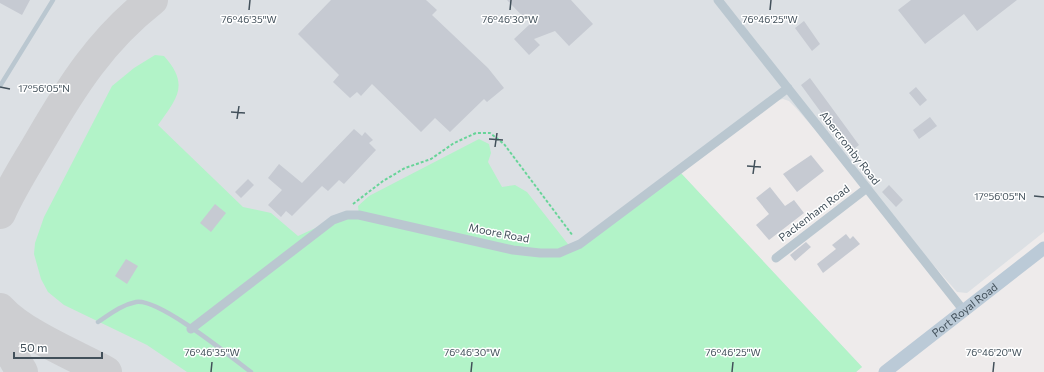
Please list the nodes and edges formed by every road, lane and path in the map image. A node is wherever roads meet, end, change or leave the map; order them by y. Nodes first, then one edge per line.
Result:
1 (53, 0) edge
2 (718, 0) edge
3 (0, 86) edge
4 (788, 88) junction
5 (867, 188) junction
6 (350, 207) dead end
7 (580, 244) junction
8 (1044, 248) edge
9 (776, 258) dead end
10 (964, 311) junction
11 (98, 322) dead end
12 (191, 329) junction
13 (251, 372) edge
14 (885, 372) edge

1 - 3 lane
2 - 4 street, Abercromby Road
4 - 5 street, Abercromby Road
4 - 7 street, Moore Road
5 - 9 street, Packenham Road
5 - 10 street, Abercromby Road
6 - 7 path
7 - 12 street, Moore Road
8 - 10 main road, Port Royal Road
10 - 14 main road, Port Royal Road
11 - 12 lane
12 - 13 lane

